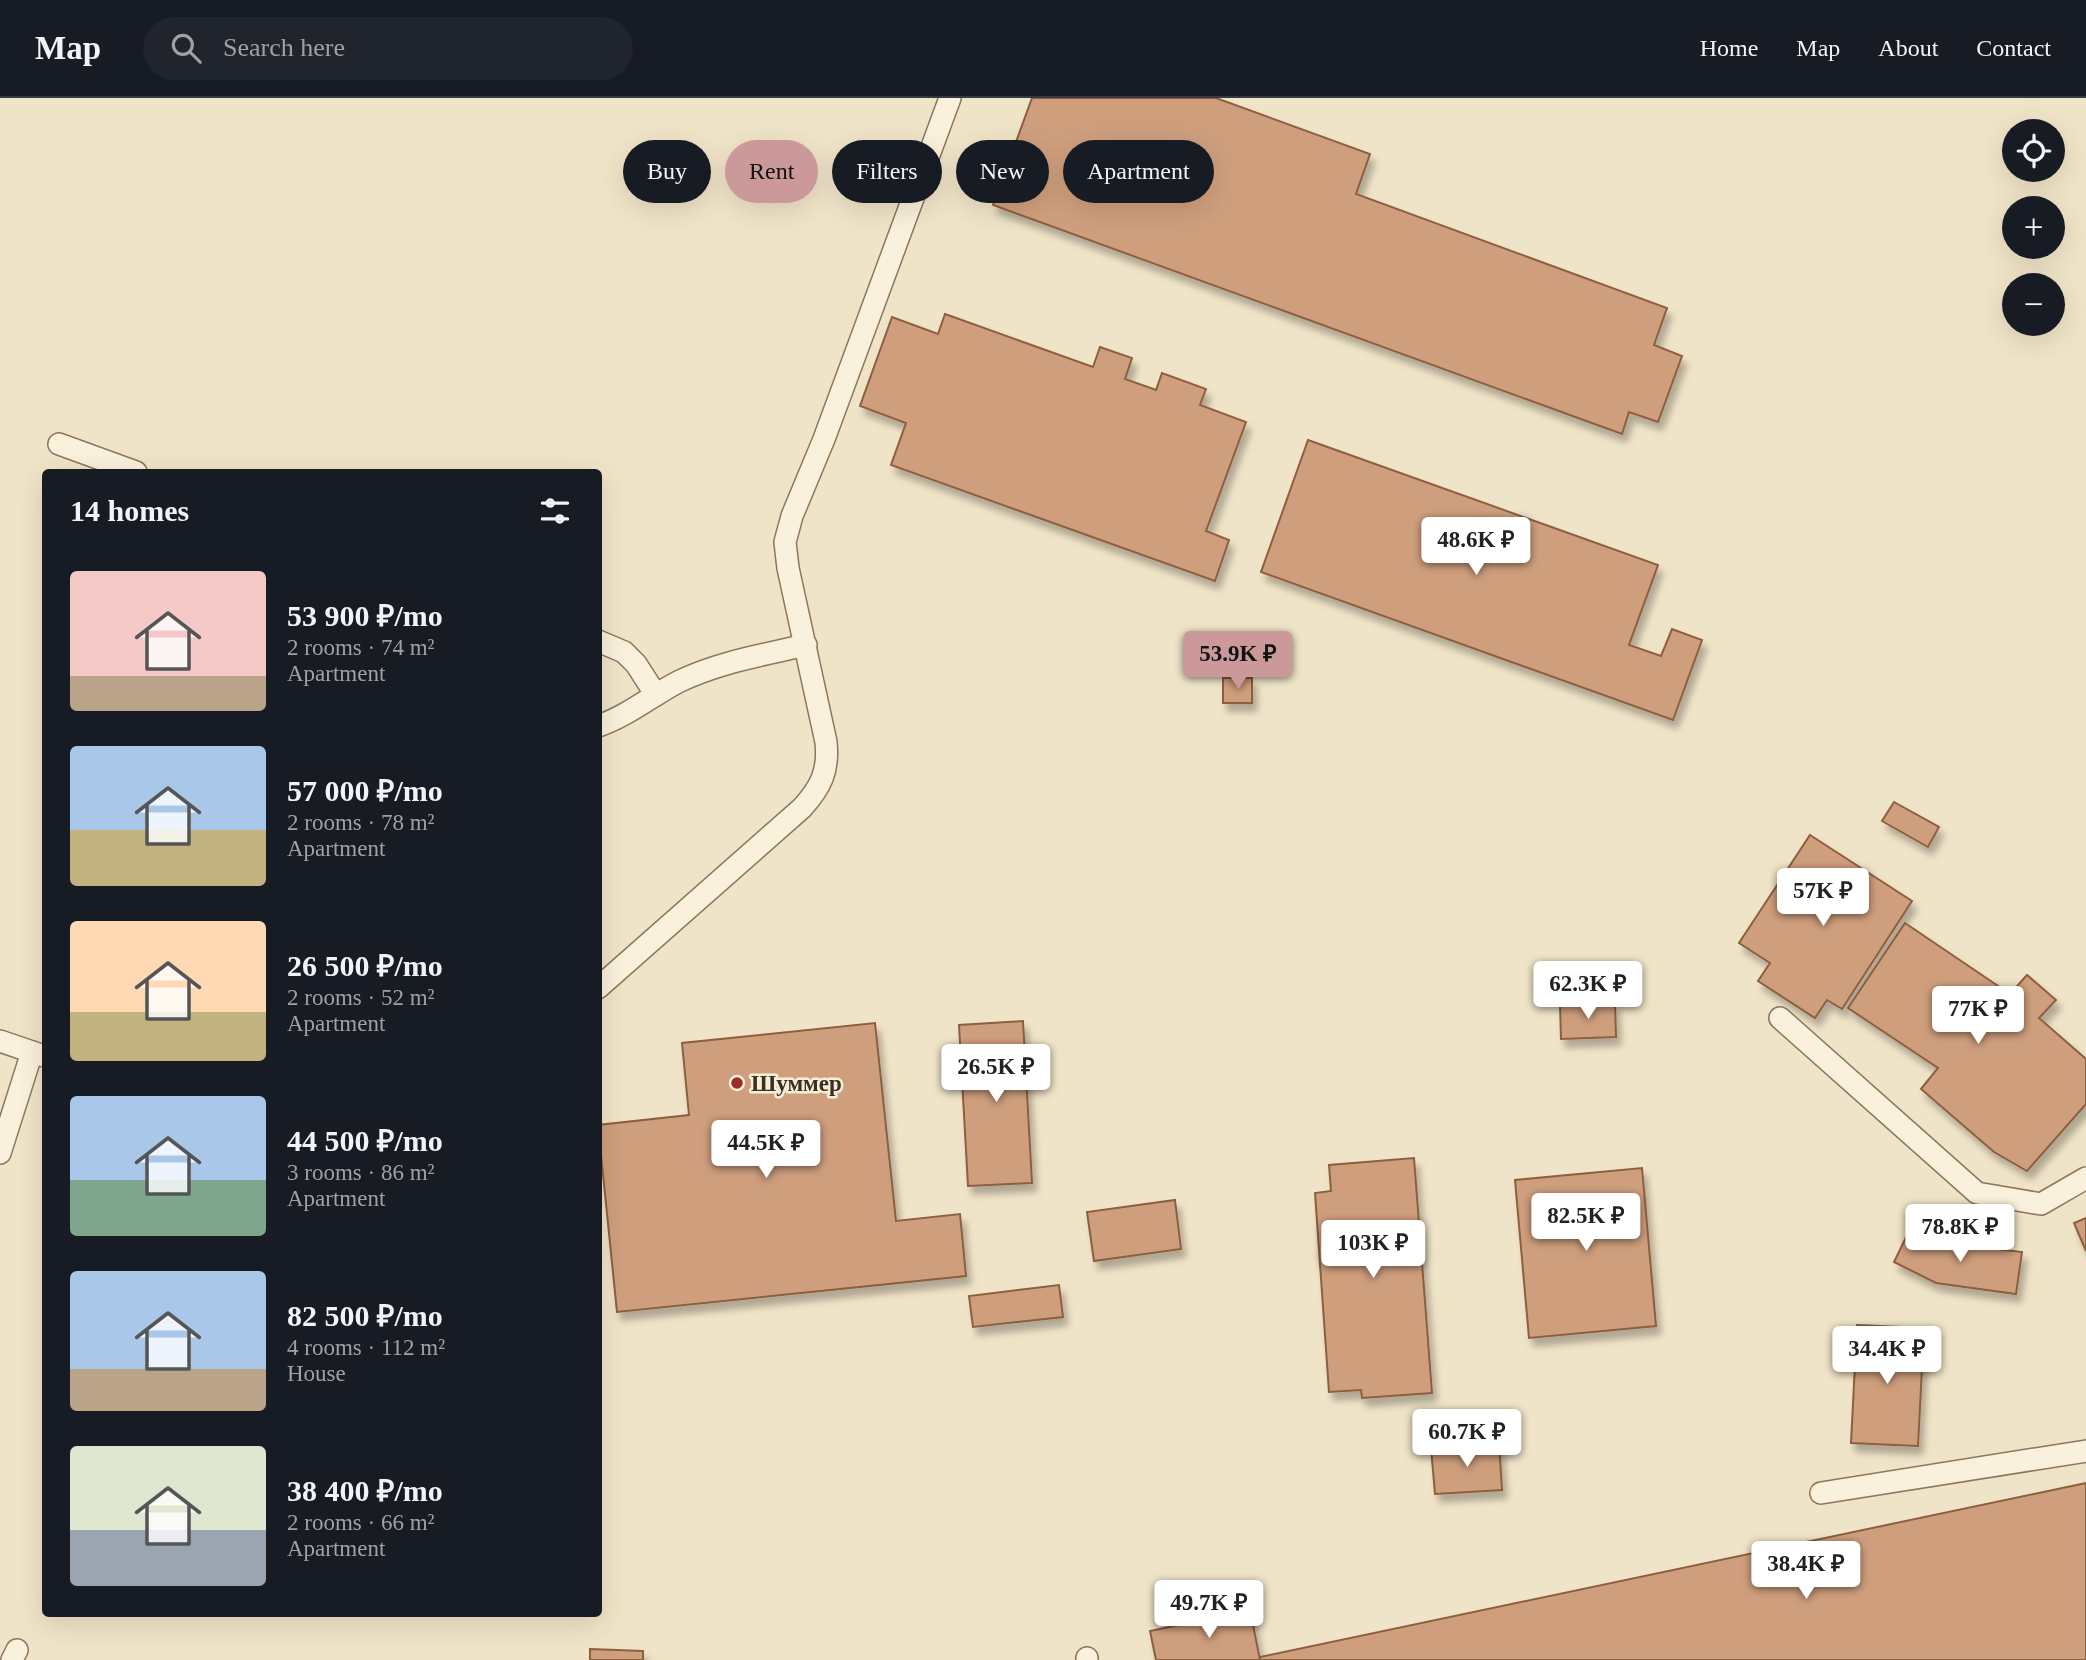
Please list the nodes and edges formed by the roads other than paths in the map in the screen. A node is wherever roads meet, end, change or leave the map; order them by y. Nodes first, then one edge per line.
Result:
1 (950, 98) edge
2 (59, 444) dead end
3 (128, 469) edge
4 (602, 643) edge
5 (806, 645) junction
6 (656, 695) junction
7 (602, 724) edge
8 (602, 984) edge
9 (1780, 1018) dead end
10 (0, 1041) edge
11 (39, 1054) edge
12 (0, 1153) edge
13 (2086, 1178) edge
14 (2086, 1451) edge
15 (1821, 1493) dead end

1 - 5 lane
2 - 3 lane
4 - 6 lane
5 - 6 lane
5 - 8 lane
6 - 7 lane
9 - 13 lane
10 - 11 lane
11 - 12 lane
14 - 15 lane

